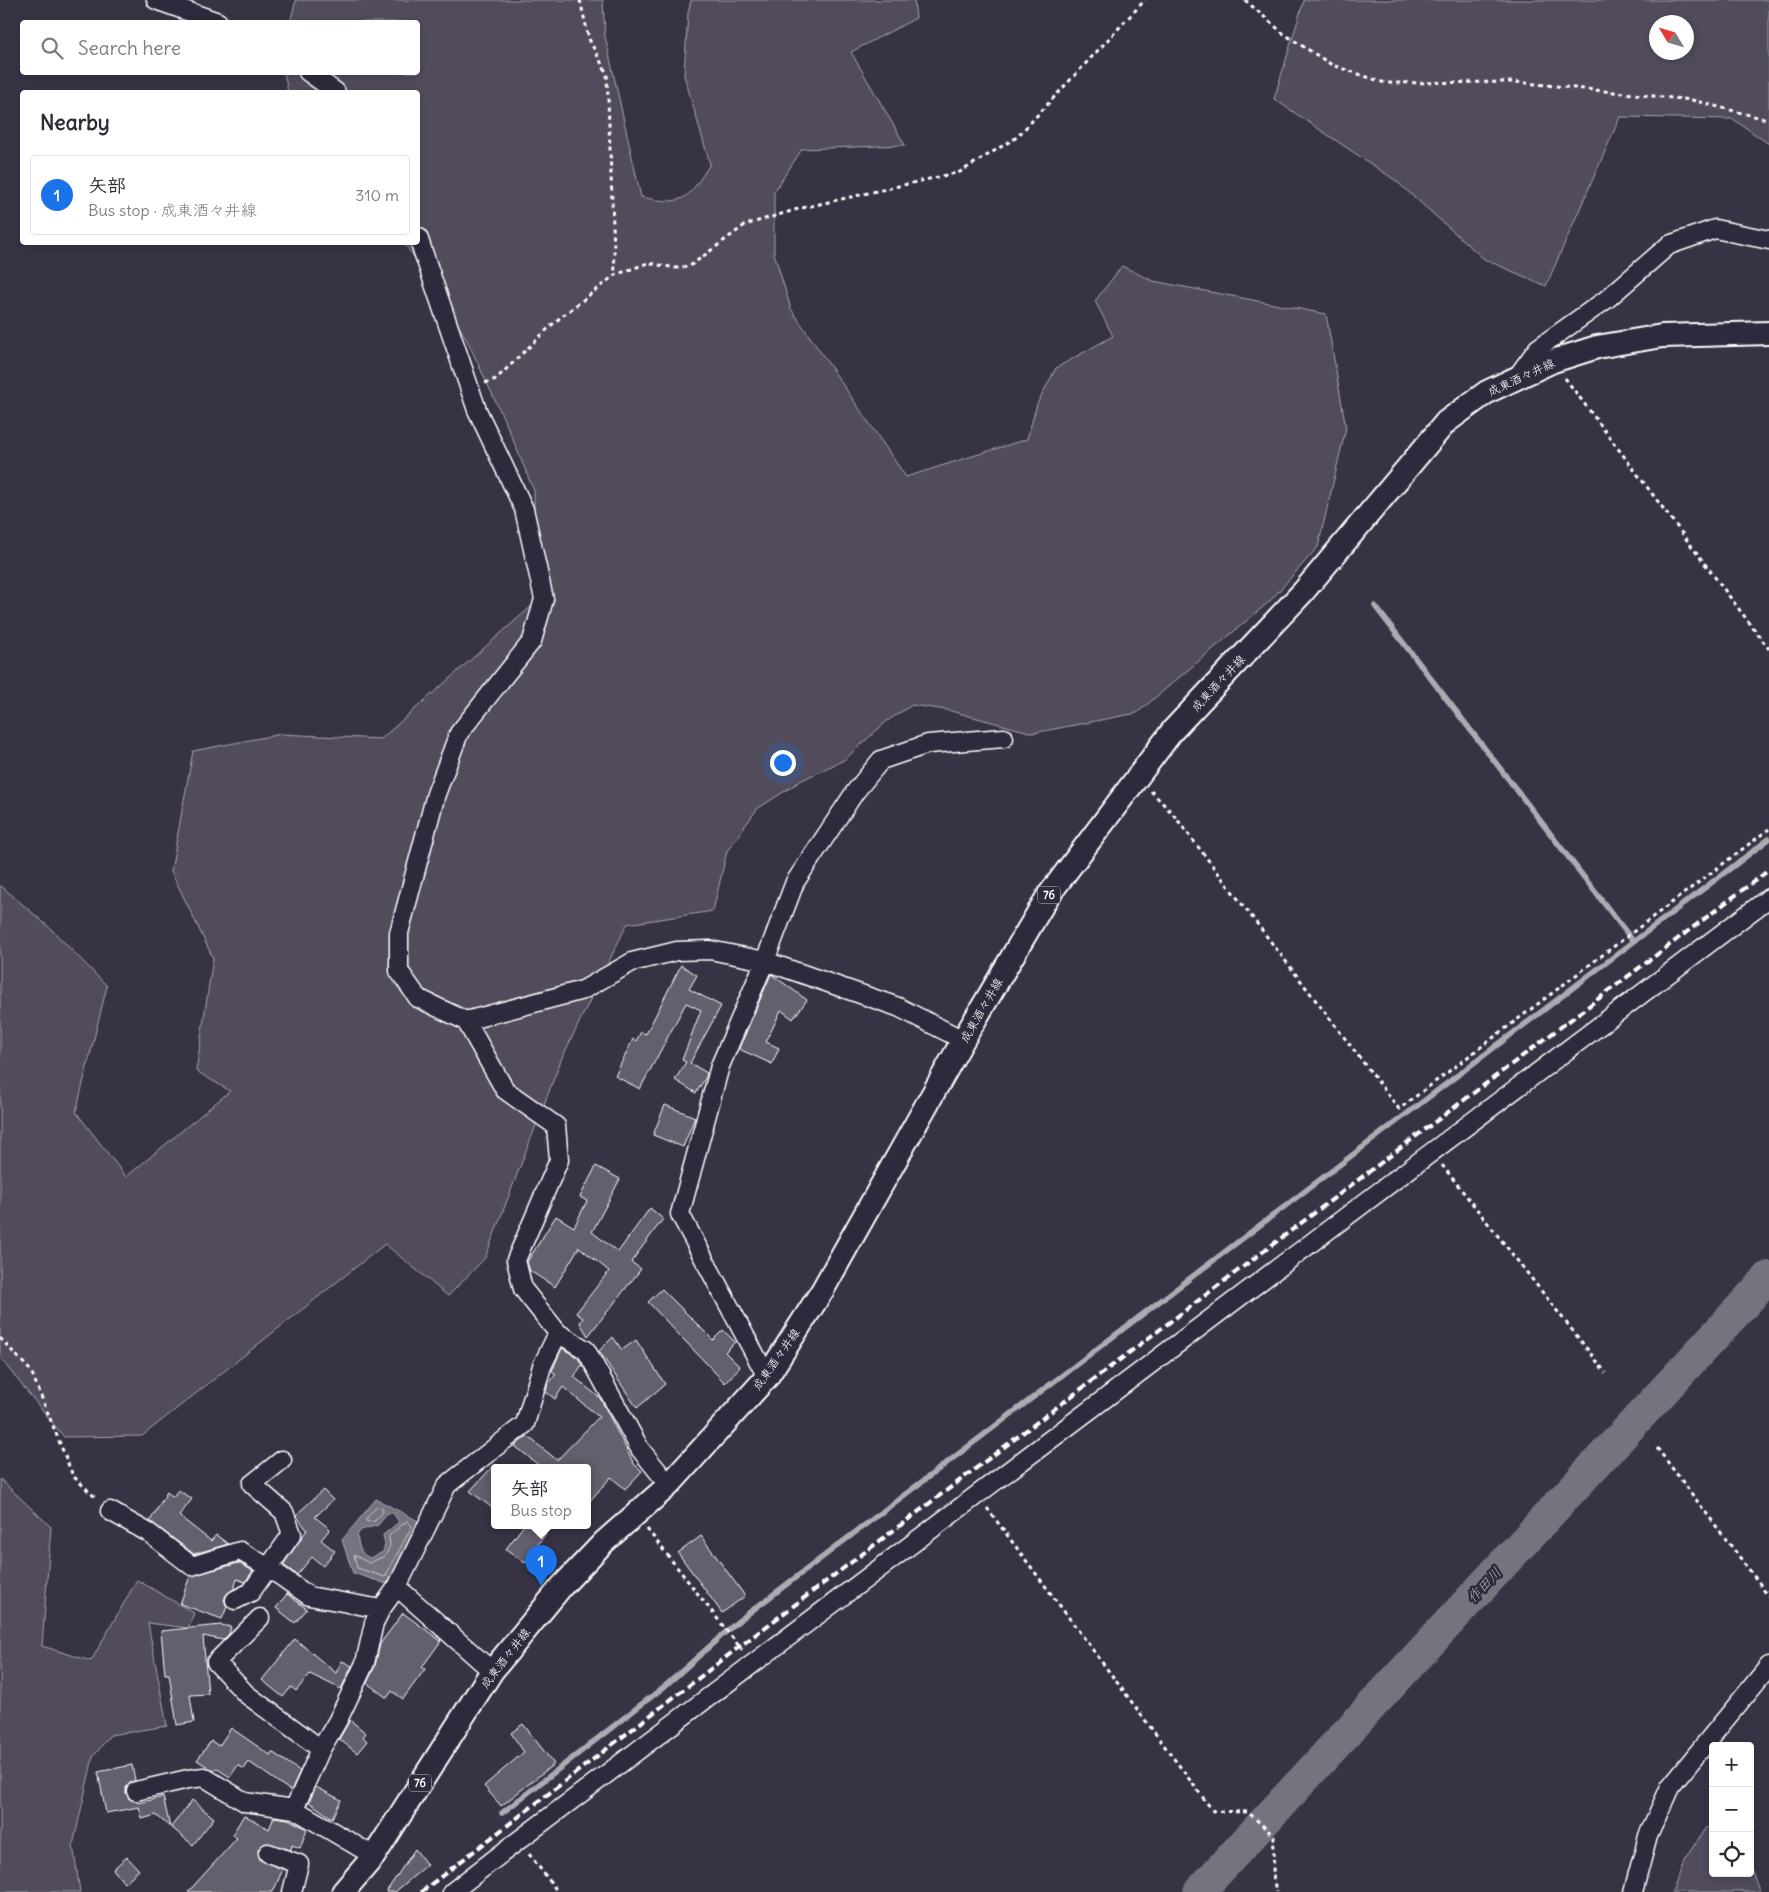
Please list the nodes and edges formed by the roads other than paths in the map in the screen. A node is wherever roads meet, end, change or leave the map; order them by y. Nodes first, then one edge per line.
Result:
1 (156, 0) edge
2 (212, 20) edge
3 (312, 75) edge
4 (333, 90) edge
5 (1769, 240) edge
6 (420, 244) edge
7 (1769, 332) edge
8 (1516, 378) junction
9 (1004, 738) dead end
10 (1769, 898) edge
11 (765, 961) junction
12 (466, 1021) junction
13 (963, 1040) junction
14 (558, 1333) junction
15 (767, 1377) junction
16 (282, 1460) dead end
17 (670, 1485) junction
18 (110, 1510) road end
19 (269, 1568) junction
20 (397, 1587) junction
21 (235, 1600) dead end
22 (381, 1609) junction
23 (260, 1618) dead end
24 (1769, 1666) edge
25 (492, 1671) junction
26 (321, 1749) junction
27 (136, 1791) dead end
28 (294, 1809) junction
29 (268, 1852) dead end
30 (374, 1856) junction
31 (292, 1892) edge
32 (344, 1892) edge
33 (452, 1892) edge
34 (1633, 1892) edge

1 - 2 street
3 - 4 street
5 - 8 street
6 - 12 street
7 - 8 main road, 成東酒々井線 / 76
8 - 13 main road, 成東酒々井線 / 76
9 - 11 street
10 - 33 street
11 - 12 street
11 - 13 street
11 - 15 street
12 - 14 street
13 - 15 main road, 成東酒々井線 / 76
14 - 17 street
14 - 20 street
15 - 17 main road, 成東酒々井線 / 76
16 - 19 street
17 - 25 main road, 成東酒々井線 / 76
18 - 19 street
19 - 21 street
19 - 22 street
20 - 22 street
20 - 25 street
22 - 26 street
23 - 26 street
24 - 34 street
25 - 30 main road, 成東酒々井線 / 76
26 - 28 street
27 - 28 street
28 - 30 street
29 - 31 street
30 - 32 main road, 成東酒々井線 / 76

